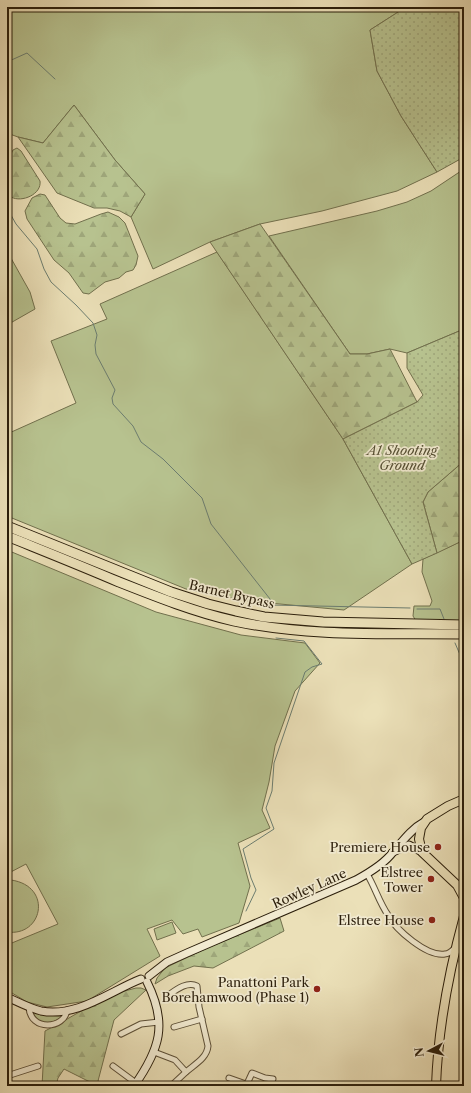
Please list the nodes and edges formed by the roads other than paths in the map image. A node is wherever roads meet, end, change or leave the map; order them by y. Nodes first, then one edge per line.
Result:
1 (7, 526) edge
2 (7, 536) edge
3 (464, 625) edge
4 (464, 634) edge
5 (464, 799) edge
6 (424, 822) junction
7 (393, 852) junction
8 (422, 852) junction
9 (367, 874) junction
10 (461, 885) edge
11 (464, 898) edge
12 (464, 916) edge
13 (456, 950) junction
14 (146, 979) junction
15 (170, 994) dead end
16 (7, 997) edge
17 (29, 1007) junction
18 (67, 1010) junction
19 (202, 1019) junction
20 (159, 1022) junction
21 (174, 1027) dead end
22 (121, 1034) dead end
23 (154, 1052) junction
24 (38, 1066) dead end
25 (113, 1066) dead end
26 (186, 1072) junction
27 (7, 1076) edge
28 (229, 1078) dead end
29 (273, 1079) dead end
30 (135, 1085) edge
31 (246, 1085) edge
32 (171, 1086) edge
33 (436, 1086) edge

1 - 3 highway, Barnet Bypass
2 - 4 highway, Barnet Bypass
5 - 6 main road, Rowley Lane
6 - 7 street, Rowley Lane
6 - 8 main road
7 - 8 street
7 - 9 street, Rowley Lane
8 - 10 main road
9 - 13 street
9 - 14 street, Rowley Lane
10 - 11 main road
12 - 13 main road
13 - 33 main road
14 - 18 street, Rowley Lane
14 - 20 street
15 - 19 street
16 - 17 street, Rowley Lane
17 - 18 street, Rowley Lane
17 - 18 street
19 - 21 street
19 - 26 street
20 - 22 street
20 - 23 street
23 - 26 street
23 - 30 street
24 - 27 street
25 - 30 street
26 - 32 street
28 - 31 street
29 - 31 street

